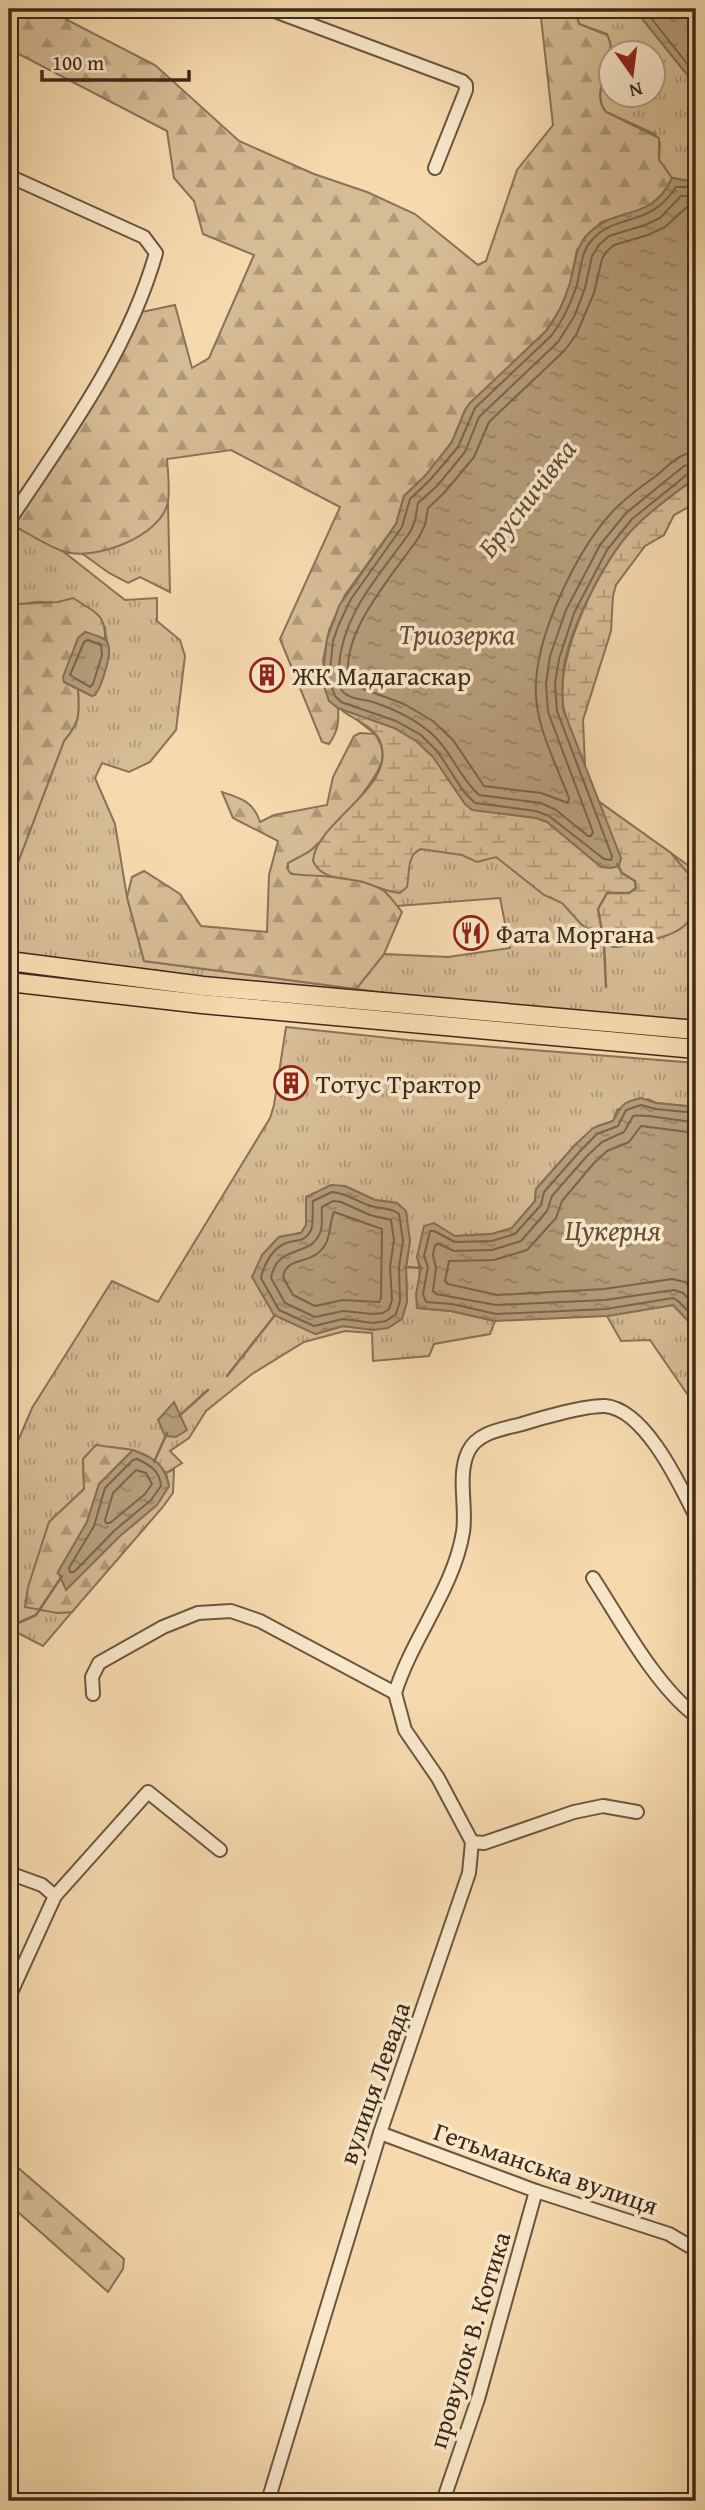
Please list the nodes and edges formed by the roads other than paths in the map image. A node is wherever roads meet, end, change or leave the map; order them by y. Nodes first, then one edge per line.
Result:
1 (269, 9) edge
2 (435, 168) dead end
3 (9, 176) edge
4 (9, 521) edge
5 (9, 961) edge
6 (9, 982) edge
7 (696, 1030) edge
8 (696, 1049) edge
9 (696, 1517) edge
10 (593, 1577) dead end
11 (395, 1693) junction
12 (93, 1694) dead end
13 (696, 1716) edge
14 (637, 1812) dead end
15 (472, 1842) junction
16 (220, 1850) dead end
17 (9, 1872) edge
18 (55, 1896) junction
19 (9, 1997) edge
20 (380, 2133) junction
21 (536, 2191) junction
22 (696, 2250) edge
23 (268, 2501) edge
24 (443, 2501) edge

1 - 2 street
3 - 4 street
5 - 7 highway
6 - 8 highway
9 - 11 street
10 - 13 street
11 - 12 street
11 - 15 street
14 - 15 street
15 - 20 street, вулиця Левада
16 - 18 street
17 - 18 street
18 - 19 street
20 - 21 street, Гетьманська вулиця
20 - 23 street, вулиця Левада
21 - 22 street, Гетьманська вулиця
21 - 24 street, провулок В. Котика

